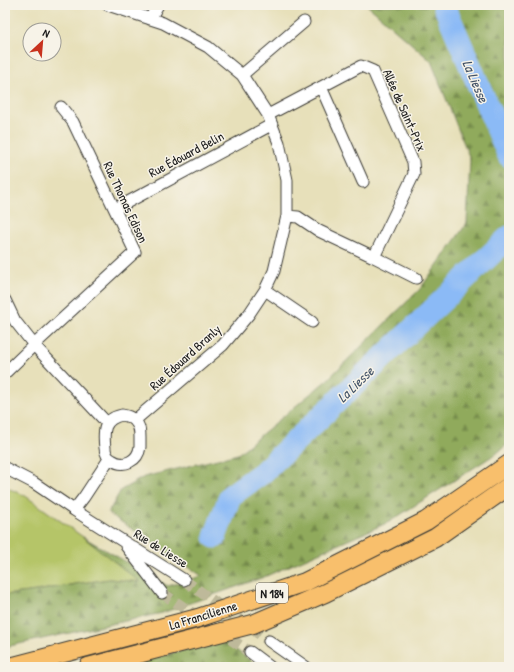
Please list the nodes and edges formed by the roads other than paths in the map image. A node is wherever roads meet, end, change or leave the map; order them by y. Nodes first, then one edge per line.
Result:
1 (108, 5) edge
2 (158, 5) edge
3 (150, 19) junction
4 (304, 22) dead end
5 (242, 75) junction
6 (321, 87) junction
7 (61, 107) dead end
8 (270, 120) junction
9 (364, 182) dead end
10 (115, 209) junction
11 (287, 216) junction
12 (374, 257) junction
13 (416, 278) dead end
14 (265, 290) junction
15 (5, 300) edge
16 (312, 322) dead end
17 (34, 345) junction
18 (5, 373) edge
19 (135, 420) junction
20 (107, 423) junction
21 (110, 459) junction
22 (509, 464) edge
23 (5, 468) edge
24 (509, 486) edge
25 (74, 510) junction
26 (122, 540) junction
27 (184, 580) tunnel mouth
28 (162, 593) tunnel mouth
29 (268, 641) tunnel mouth
30 (250, 652) tunnel mouth
31 (10, 667) edge
32 (88, 667) edge
33 (270, 667) edge
34 (306, 667) edge

1 - 3 street, Rue Édouard Branly
2 - 3 street
3 - 5 street, Rue Édouard Branly
4 - 5 street
5 - 8 street, Rue Édouard Branly
6 - 8 street, Allée de Saint-Prix
6 - 9 street
6 - 12 street, Allée de Saint-Prix
7 - 10 street, Rue Thomas Edison
8 - 10 street, Rue Édouard Belin
8 - 11 street, Rue Édouard Branly
10 - 17 street, Rue Thomas Edison
11 - 12 street
11 - 14 street, Rue Édouard Branly
12 - 13 street
14 - 16 street
14 - 19 street, Rue Édouard Branly
15 - 17 street
17 - 18 street
17 - 20 street
19 - 20 street
19 - 21 street
20 - 21 street
21 - 25 street
22 - 31 highway, La Francilienne / N 184
23 - 25 street, Rue de Liesse
24 - 32 highway, La Francilienne / N 184
25 - 26 street, Rue de Liesse
26 - 27 street, Rue de Liesse
26 - 28 street, Rue de Liesse
29 - 34 street
30 - 33 street

